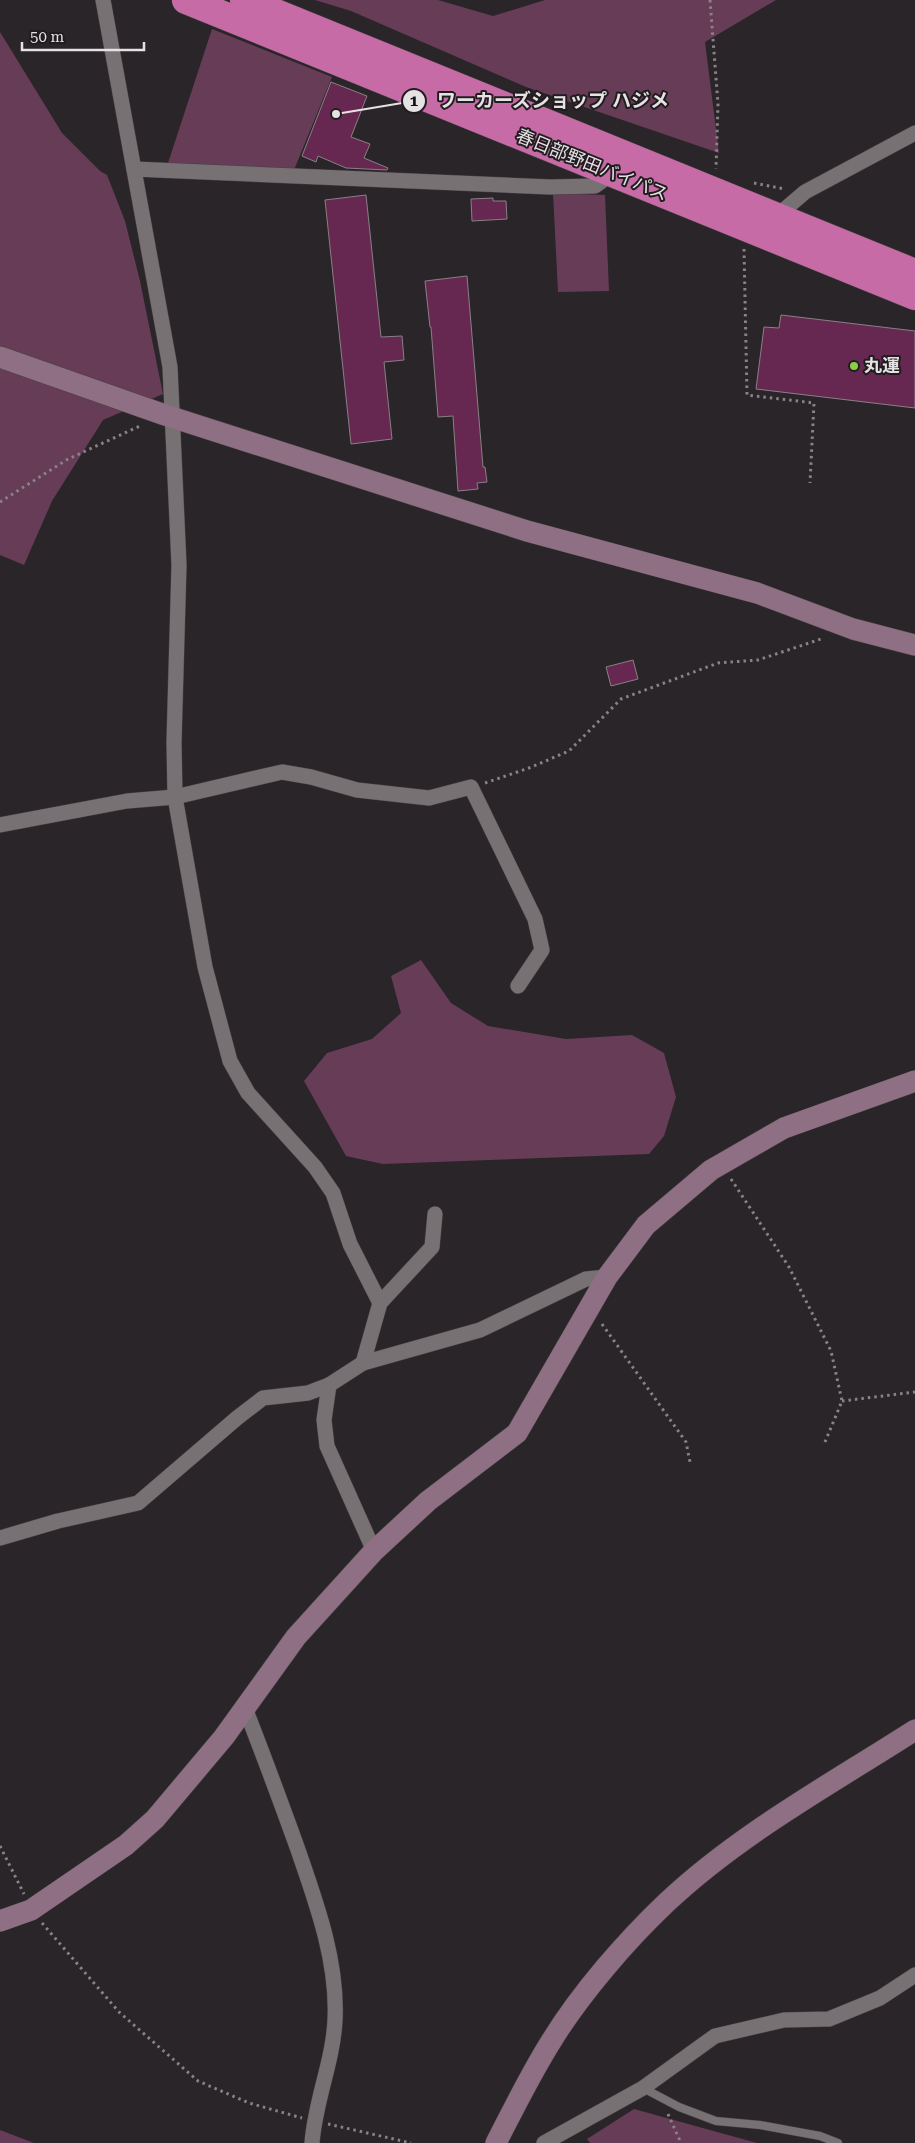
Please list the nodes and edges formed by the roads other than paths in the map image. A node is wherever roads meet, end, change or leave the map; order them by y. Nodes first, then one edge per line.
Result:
1 (103, 0) edge
2 (186, 0) edge
3 (244, 0) edge
4 (915, 133) edge
5 (134, 169) junction
6 (613, 173) junction
7 (777, 216) junction
8 (915, 273) edge
9 (915, 296) edge
10 (0, 358) edge
11 (170, 415) junction
12 (915, 645) edge
13 (175, 797) junction
14 (0, 825) edge
15 (518, 986) dead end
16 (915, 1081) edge
17 (435, 1214) dead end
18 (607, 1277) junction
19 (380, 1303) junction
20 (363, 1363) junction
21 (329, 1385) junction
22 (0, 1538) edge
23 (374, 1551) junction
24 (245, 1708) junction
25 (915, 1730) edge
26 (0, 1921) edge
27 (915, 1975) edge
28 (643, 2088) junction
29 (312, 2143) edge
30 (496, 2143) edge
31 (544, 2143) edge
32 (838, 2143) edge

1 - 5 street
2 - 6 highway, 春日部野田バイパス
3 - 7 highway, 春日部野田バイパス
4 - 7 street
5 - 6 street
5 - 11 street
6 - 9 highway, 春日部野田バイパス
7 - 8 highway, 春日部野田バイパス
10 - 11 street
11 - 12 street
11 - 13 street
13 - 14 street
13 - 15 street
13 - 19 street
16 - 18 street
17 - 19 street
18 - 20 street
18 - 23 street
19 - 20 street
20 - 21 street
21 - 22 street
21 - 23 street
23 - 24 street
24 - 26 street
24 - 29 street
25 - 30 street
27 - 28 street
28 - 31 street
28 - 32 lane

